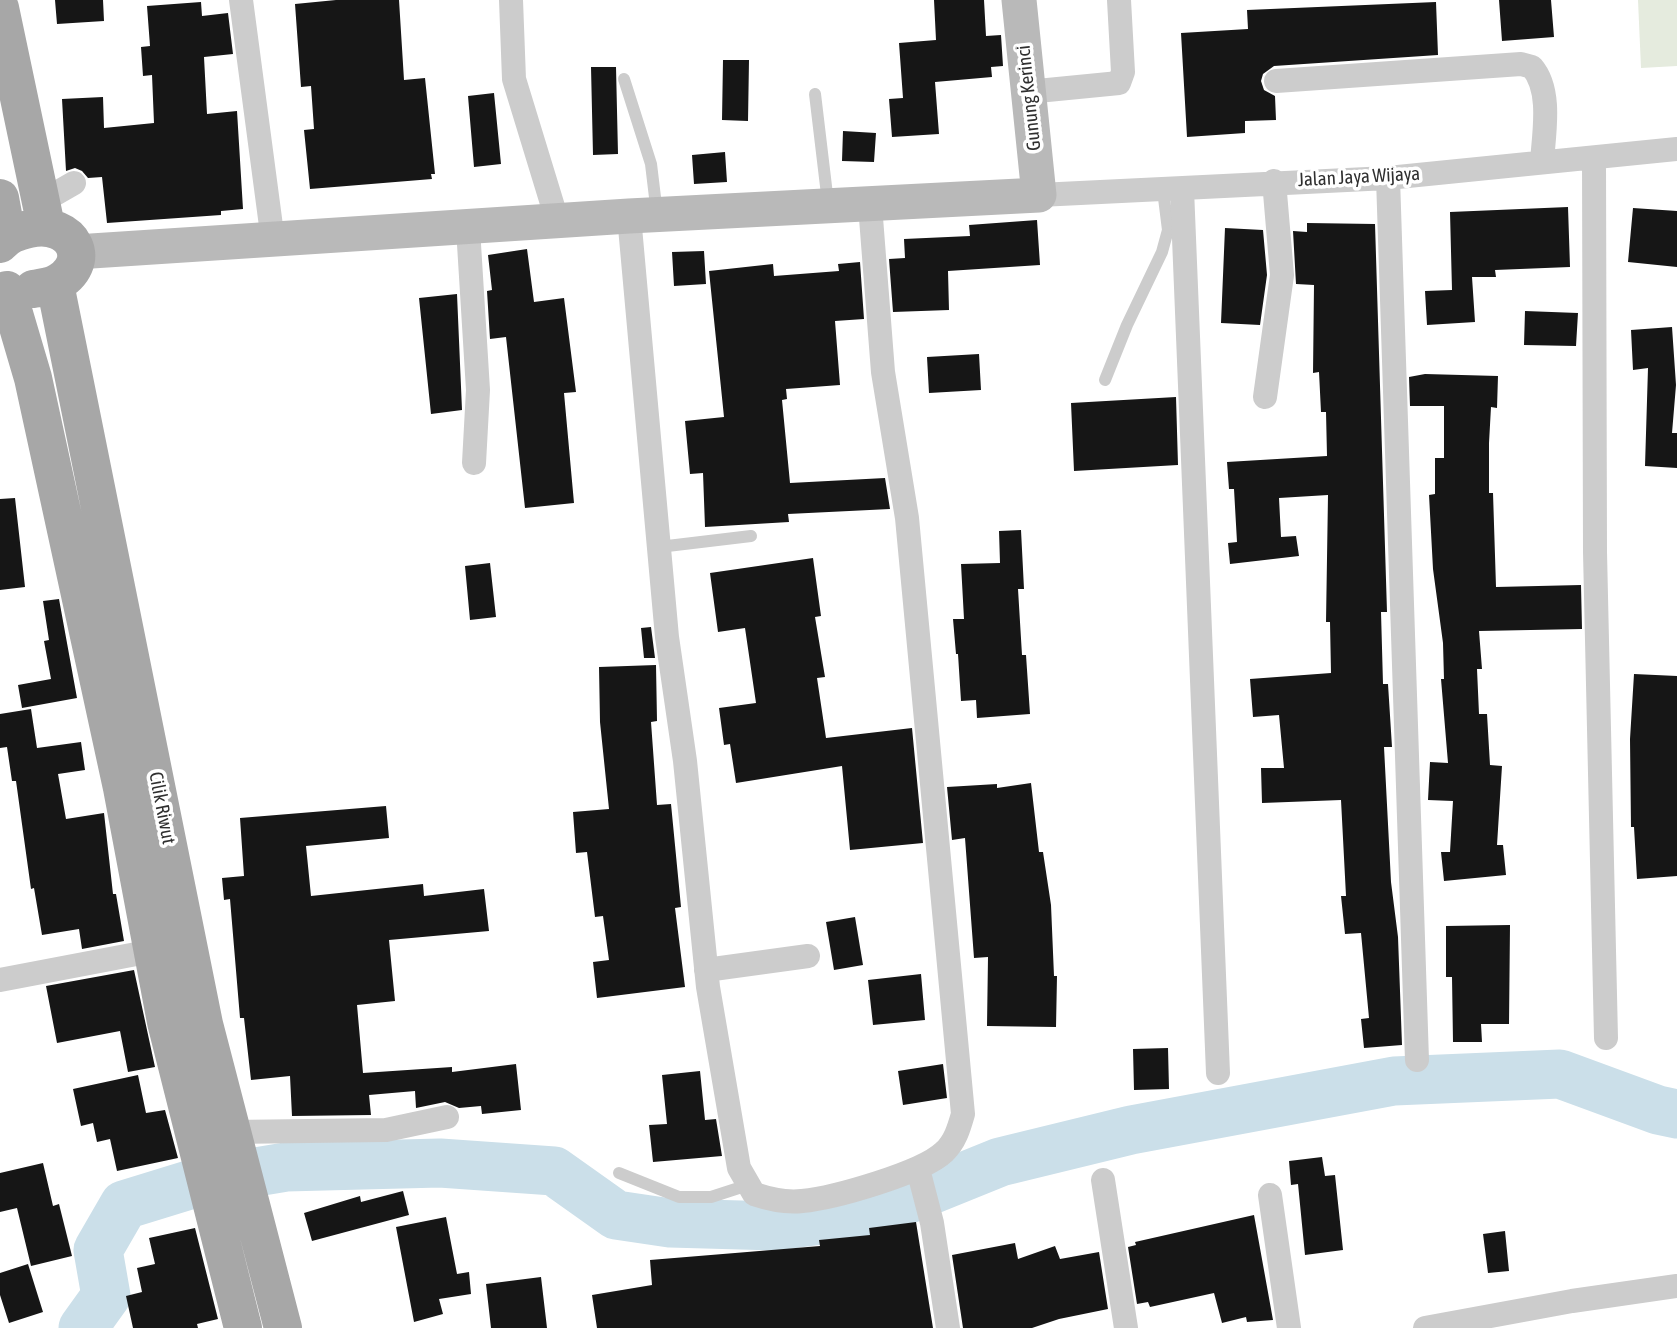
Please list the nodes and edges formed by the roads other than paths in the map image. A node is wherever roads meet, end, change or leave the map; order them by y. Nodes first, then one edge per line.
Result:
1 (241, 0) edge
2 (511, 0) edge
3 (1019, 0) edge
4 (1119, 0) edge
5 (0, 8) edge
6 (624, 79) dead end
7 (1276, 81) dead end
8 (1027, 92) junction
9 (815, 94) dead end
10 (1677, 149) edge
11 (1594, 159) junction
12 (1542, 162) junction
13 (1388, 178) junction
14 (1274, 181) junction
15 (74, 183) dead end
16 (1173, 189) junction
17 (1039, 195) junction
18 (0, 198) edge
19 (870, 205) junction
20 (828, 207) junction
21 (44, 214) junction
22 (643, 216) junction
23 (558, 223) junction
24 (468, 229) junction
25 (4, 240) edge
26 (273, 242) junction
27 (76, 252) junction
28 (4, 284) edge
29 (55, 284) junction
30 (1105, 380) dead end
31 (1265, 397) dead end
32 (474, 463) dead end
33 (751, 536) dead end
34 (659, 547) junction
35 (170, 846) junction
36 (134, 856) junction
37 (152, 951) junction
38 (808, 956) dead end
39 (706, 970) junction
40 (0, 980) edge
41 (1606, 1038) dead end
42 (1417, 1060) dead end
43 (1218, 1073) dead end
44 (447, 1117) dead end
45 (222, 1147) junction
46 (619, 1173) dead end
47 (920, 1176) junction
48 (1103, 1180) dead end
49 (748, 1185) junction
50 (1270, 1195) dead end
51 (238, 1228) junction
52 (1677, 1286) edge
53 (281, 1320) edge
54 (243, 1326) edge
55 (947, 1328) edge
56 (1126, 1328) edge
57 (1289, 1328) edge
58 (1425, 1328) edge

1 - 26 street
2 - 23 street
3 - 8 street, Gunung Kerinci
4 - 8 street
5 - 21 main road
6 - 22 lane
7 - 12 street
8 - 17 street, Gunung Kerinci
9 - 20 lane
10 - 11 street, Jalan Jaya Wijaya
11 - 12 street, Jalan Jaya Wijaya
11 - 41 street
12 - 13 street, Jalan Jaya Wijaya
13 - 14 street, Jalan Jaya Wijaya
13 - 42 street
14 - 16 street, Jalan Jaya Wijaya
14 - 31 street
15 - 21 street
16 - 17 street, Jalan Jaya Wijaya
16 - 30 lane
16 - 43 street
17 - 19 street
18 - 25 main road
19 - 20 street
19 - 47 street
20 - 22 street
21 - 25 main road
21 - 27 main road
22 - 23 street
22 - 34 street
23 - 24 street
24 - 26 street
24 - 32 street
26 - 27 street
27 - 29 main road
28 - 29 main road
28 - 36 main road, Cilik Riwut
29 - 35 main road, Cilik Riwut
33 - 34 lane
34 - 39 street
35 - 36 main road
35 - 45 main road, Cilik Riwut
36 - 37 main road, Cilik Riwut
37 - 40 street
37 - 45 main road, Cilik Riwut
38 - 39 street
39 - 49 street
44 - 45 street
45 - 51 main road, Cilik Riwut
46 - 49 lane
47 - 49 street
47 - 55 street
48 - 56 street
50 - 57 street
51 - 53 main road, Cilik Riwut
51 - 54 main road, Cilik Riwut
52 - 58 street
53 - 54 main road

